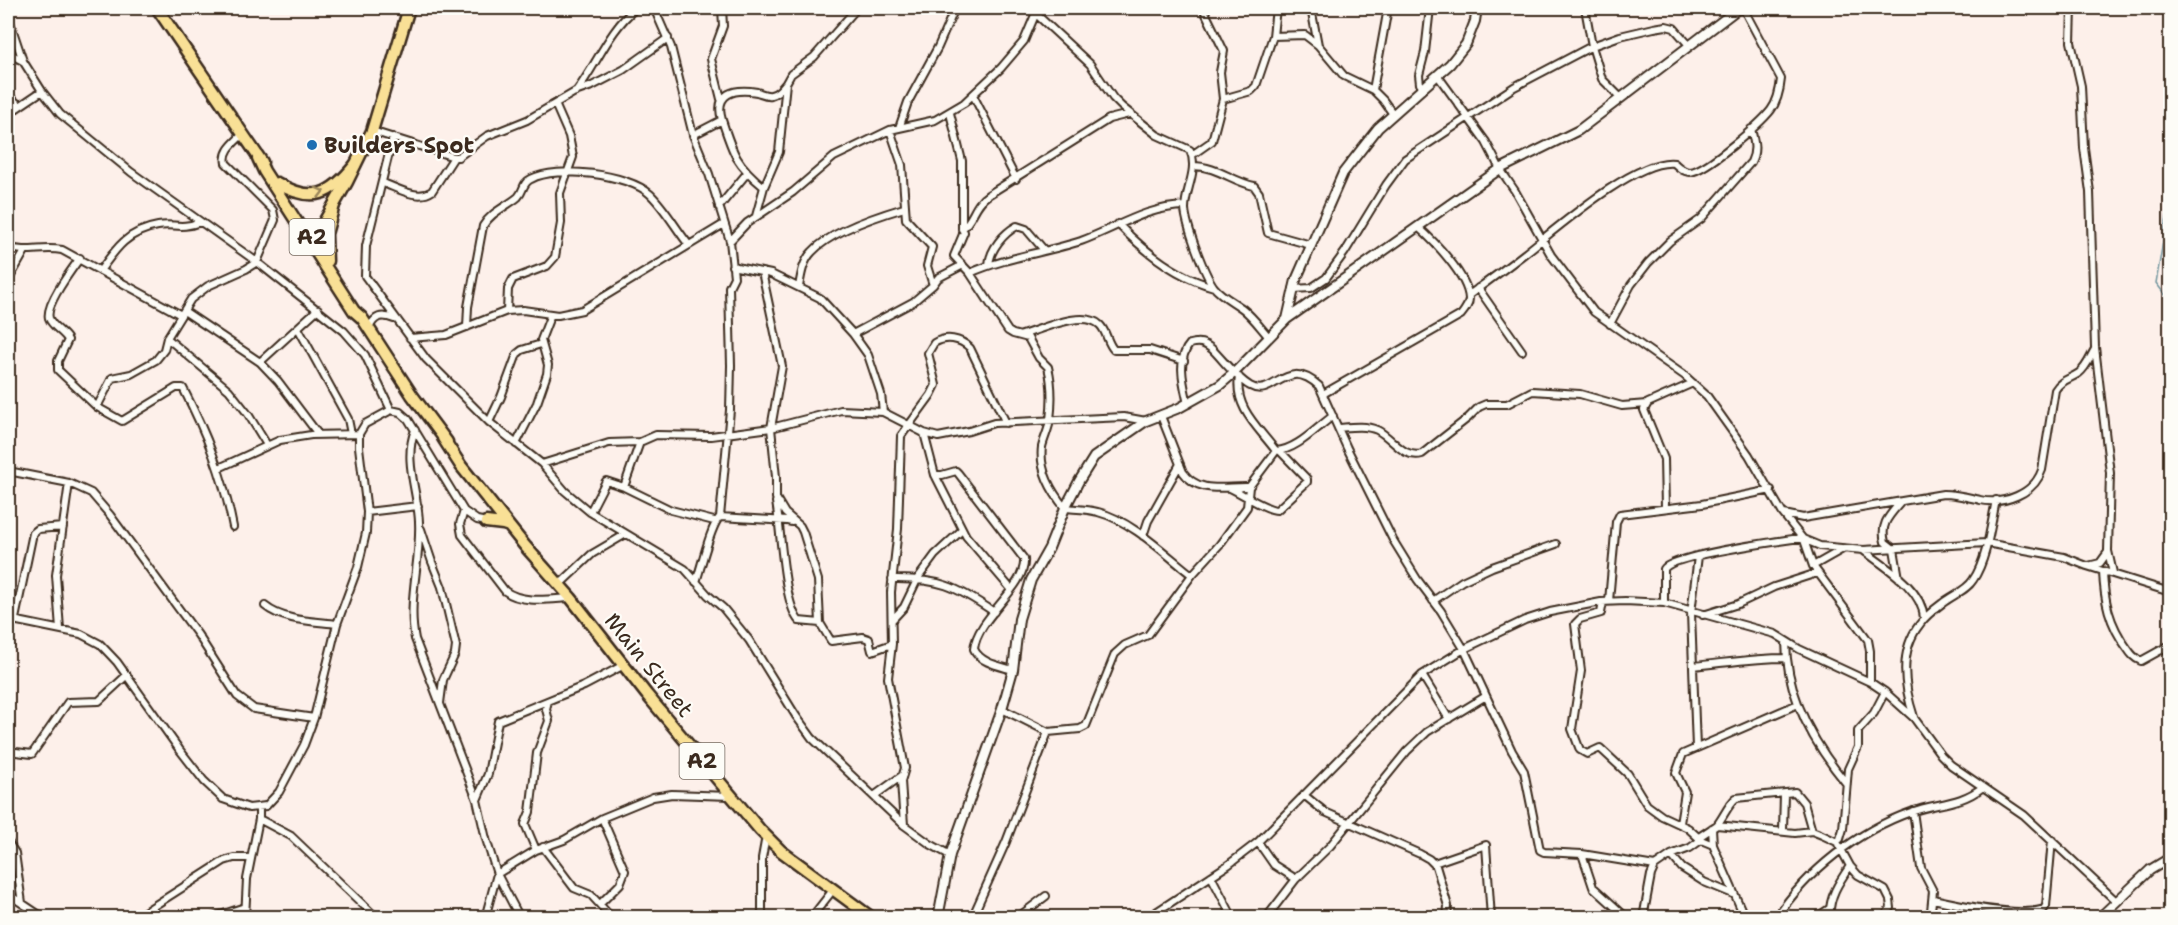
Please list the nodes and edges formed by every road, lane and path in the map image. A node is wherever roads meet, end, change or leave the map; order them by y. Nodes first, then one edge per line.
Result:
1 (157, 8) edge
2 (409, 8) edge
3 (636, 8) edge
4 (654, 8) edge
5 (722, 8) edge
6 (857, 8) edge
7 (955, 8) edge
8 (1203, 8) edge
9 (1276, 8) edge
10 (1311, 8) edge
11 (1388, 8) edge
12 (1430, 8) edge
13 (1477, 8) edge
14 (1585, 8) edge
15 (1741, 8) edge
16 (2072, 8) edge
17 (1037, 11) edge
18 (8, 16) edge
19 (10, 27) edge
20 (1273, 36) junction
21 (668, 38) junction
22 (1318, 45) junction
23 (1689, 45) junction
24 (1592, 46) junction
25 (8, 53) edge
26 (23, 61) junction
27 (1438, 76) junction
28 (786, 83) junction
29 (1424, 88) junction
30 (1373, 90) junction
31 (42, 92) junction
32 (575, 92) junction
33 (8, 95) edge
34 (973, 95) junction
35 (1621, 98) junction
36 (1223, 99) junction
37 (721, 100) junction
38 (555, 104) junction
39 (20, 106) junction
40 (950, 112) junction
41 (8, 114) edge
42 (1129, 114) junction
43 (1393, 114) junction
44 (1467, 117) junction
45 (722, 120) junction
46 (899, 128) junction
47 (1751, 129) junction
48 (890, 130) junction
49 (372, 131) junction
50 (242, 135) junction
51 (693, 135) junction
52 (393, 137) junction
53 (1192, 154) junction
54 (454, 157) junction
55 (258, 158) junction
56 (355, 165) junction
57 (1193, 166) junction
58 (1500, 170) junction
59 (568, 173) junction
60 (747, 173) junction
61 (1016, 178) junction
62 (277, 183) junction
63 (383, 183) junction
64 (764, 188) junction
65 (334, 205) junction
66 (1185, 206) junction
67 (719, 207) junction
68 (904, 208) junction
69 (755, 217) junction
70 (200, 222) junction
71 (724, 224) junction
72 (1118, 224) junction
73 (1418, 227) junction
74 (962, 229) junction
75 (1542, 240) junction
76 (730, 241) junction
77 (312, 243) junction
78 (689, 245) junction
79 (1311, 245) junction
80 (8, 247) edge
81 (1044, 250) junction
82 (25, 251) junction
83 (80, 258) junction
84 (327, 261) junction
85 (257, 262) junction
86 (963, 265) junction
87 (989, 265) junction
88 (732, 266) junction
89 (100, 271) junction
90 (762, 272) junction
91 (970, 273) junction
92 (8, 280) edge
93 (933, 285) junction
94 (1214, 286) junction
95 (799, 287) junction
96 (1478, 288) junction
97 (1293, 289) junction
98 (1469, 295) junction
99 (318, 309) junction
100 (507, 311) junction
101 (183, 313) junction
102 (551, 315) junction
103 (362, 318) junction
104 (1287, 319) junction
105 (397, 320) junction
106 (1610, 324) junction
107 (467, 327) junction
108 (298, 328) junction
109 (369, 328) junction
110 (853, 334) junction
111 (1022, 335) junction
112 (1268, 336) junction
113 (167, 338) junction
114 (410, 338) junction
115 (541, 344) junction
116 (2095, 347) junction
117 (1522, 351) dead end
118 (1184, 361) junction
119 (260, 362) junction
120 (1237, 375) junction
121 (1693, 383) junction
122 (1323, 394) junction
123 (1188, 404) junction
124 (1647, 404) junction
125 (97, 407) junction
126 (391, 410) junction
127 (883, 412) junction
128 (1161, 416) junction
129 (1333, 416) junction
130 (1050, 421) junction
131 (1146, 421) junction
132 (489, 422) junction
133 (1006, 423) junction
134 (909, 425) junction
135 (771, 428) junction
136 (1338, 428) junction
137 (415, 430) junction
138 (924, 433) junction
139 (318, 434) junction
140 (351, 434) junction
141 (359, 434) junction
142 (727, 434) junction
143 (443, 438) junction
144 (640, 441) junction
145 (516, 444) junction
146 (267, 445) junction
147 (1278, 451) junction
148 (542, 464) junction
149 (1180, 464) junction
150 (219, 468) junction
151 (8, 471) edge
152 (935, 475) junction
153 (69, 483) junction
154 (624, 487) junction
155 (1250, 487) junction
156 (1229, 488) junction
157 (1771, 490) junction
158 (1248, 496) junction
159 (776, 498) junction
160 (488, 499) junction
161 (1996, 500) junction
162 (1901, 502) junction
163 (418, 506) junction
164 (1065, 508) junction
165 (1665, 508) junction
166 (464, 511) junction
167 (367, 512) junction
168 (501, 512) junction
169 (590, 512) junction
170 (1783, 514) junction
171 (717, 519) junction
172 (779, 520) junction
173 (483, 521) junction
174 (420, 523) junction
175 (509, 526) junction
176 (800, 526) junction
177 (63, 527) junction
178 (233, 527) dead end
179 (962, 530) junction
180 (626, 534) junction
181 (1143, 536) junction
182 (1803, 539) junction
183 (1986, 543) junction
184 (1557, 544) dead end
185 (1843, 549) junction
186 (1894, 549) junction
187 (1863, 550) junction
188 (2108, 551) junction
189 (1698, 556) junction
190 (1813, 566) junction
191 (2087, 566) junction
192 (2103, 571) junction
193 (1817, 573) junction
194 (2113, 573) junction
195 (1192, 575) junction
196 (918, 578) junction
197 (1899, 578) junction
198 (892, 579) junction
199 (696, 582) junction
200 (557, 583) junction
201 (1011, 589) junction
202 (2170, 592) edge
203 (571, 598) junction
204 (1434, 601) junction
205 (1606, 602) junction
206 (1664, 603) junction
207 (265, 606) dead end
208 (994, 612) junction
209 (1691, 613) junction
210 (1702, 615) junction
211 (1924, 618) junction
212 (8, 619) edge
213 (15, 620) junction
214 (892, 620) junction
215 (820, 623) junction
216 (337, 624) junction
217 (60, 628) junction
218 (1786, 641) junction
219 (892, 644) junction
220 (2170, 645) edge
221 (1464, 649) junction
222 (1786, 658) junction
223 (625, 665) junction
224 (1693, 666) junction
225 (1013, 670) junction
226 (127, 675) junction
227 (1422, 675) junction
228 (1870, 682) junction
229 (1885, 692) junction
230 (1486, 696) junction
231 (548, 701) junction
232 (1798, 704) junction
233 (440, 705) junction
234 (1002, 709) junction
235 (314, 718) junction
236 (1449, 718) junction
237 (1914, 718) junction
238 (1048, 732) junction
239 (1696, 748) junction
240 (8, 751) edge
241 (903, 775) junction
242 (1846, 783) junction
243 (1983, 787) junction
244 (1784, 794) junction
245 (1304, 795) junction
246 (731, 796) junction
247 (874, 796) junction
248 (477, 800) junction
249 (259, 807) junction
250 (1913, 811) junction
251 (602, 818) junction
252 (259, 819) junction
253 (1349, 823) junction
254 (1680, 823) junction
255 (904, 825) junction
256 (1715, 826) junction
257 (1783, 830) junction
258 (1812, 831) junction
259 (766, 836) junction
260 (1700, 838) junction
261 (2052, 840) junction
262 (8, 842) edge
263 (1258, 842) junction
264 (1837, 842) junction
265 (1713, 845) junction
266 (539, 848) junction
267 (1840, 851) junction
268 (950, 855) junction
269 (1582, 855) junction
270 (1671, 855) junction
271 (250, 858) junction
272 (2170, 858) edge
273 (1434, 863) junction
274 (1655, 866) junction
275 (1850, 866) junction
276 (496, 874) junction
277 (1211, 876) junction
278 (1296, 879) junction
279 (833, 890) junction
280 (8, 894) edge
281 (1733, 895) junction
282 (1046, 896) dead end
283 (1933, 899) junction
284 (2116, 901) junction
285 (22, 903) junction
286 (600, 904) junction
287 (245, 907) junction
288 (1977, 908) junction
289 (1829, 909) junction
290 (34, 914) edge
291 (1931, 914) edge
292 (44, 918) edge
293 (135, 918) edge
294 (211, 918) edge
295 (244, 918) edge
296 (377, 918) edge
297 (485, 918) edge
298 (520, 918) edge
299 (612, 918) edge
300 (762, 918) edge
301 (811, 918) edge
302 (872, 918) edge
303 (938, 918) edge
304 (972, 918) edge
305 (1017, 918) edge
306 (1148, 918) edge
307 (1233, 918) edge
308 (1266, 918) edge
309 (1447, 918) edge
310 (1491, 918) edge
311 (1627, 918) edge
312 (1642, 918) edge
313 (1745, 918) edge
314 (1776, 918) edge
315 (1805, 918) edge
316 (1830, 918) edge
317 (1883, 918) edge
318 (1926, 918) edge
319 (1977, 918) edge
320 (2099, 918) edge

1 - 50 main road, A2
2 - 49 main road
3 - 32 street
4 - 21 street
5 - 37 street
6 - 28 street
7 - 46 street
8 - 36 street
9 - 20 street
10 - 22 street
11 - 30 street
12 - 29 street
13 - 27 street
14 - 24 street
15 - 23 street
15 - 47 street
16 - 116 street
17 - 34 street
17 - 42 street
18 - 19 street
19 - 26 street
20 - 22 street
20 - 36 street
21 - 32 street
21 - 51 street
22 - 30 street
23 - 24 street
23 - 35 street
24 - 35 street
24 - 44 street
25 - 26 street
26 - 31 street
27 - 29 street
27 - 44 street
28 - 37 street
28 - 64 street
29 - 43 street
30 - 43 street
31 - 39 street
31 - 70 street
32 - 38 street
33 - 39 street
34 - 40 street
34 - 61 street
35 - 58 street
36 - 53 street
37 - 45 street
38 - 54 street
38 - 59 street
39 - 41 street
40 - 46 street
40 - 74 street
42 - 53 street
42 - 61 street
43 - 79 street
44 - 58 street
44 - 97 street
45 - 51 street
45 - 60 street
46 - 48 street
47 - 75 street
47 - 106 street
48 - 68 street
48 - 69 street
49 - 52 street
49 - 56 main road
50 - 55 main road, A2
50 - 85 street
51 - 67 street
52 - 54 street
52 - 63 street
53 - 57 street
54 - 63 street
55 - 62 main road, A2
55 - 77 main road, A2
62 -> 56 main road
56 - 65 main road
57 - 66 street
57 - 79 street
58 - 73 street
58 - 75 street
59 - 78 street
59 - 100 street
59 - 107 street
60 - 64 street
60 - 67 street
61 - 74 street
62 - 77 main road, A2
63 - 105 street
64 - 69 street
65 - 77 main road
65 - 84 main road
66 - 72 street
66 - 94 street
67 - 71 street
68 - 93 street
68 - 95 street
69 - 76 street
70 - 85 street
70 - 89 street
71 - 76 street
71 - 78 street
72 - 81 street
72 - 94 street
73 - 98 street
73 - 104 street
74 - 86 street
75 - 96 street
75 - 106 street
76 - 88 street
77 - 84 main road, A2
77 - 103 main road, A2
78 - 102 street
79 - 97 street
80 - 82 street
81 - 87 street
81 - 87 street
82 - 83 street
82 - 92 street
83 - 89 street
83 - 125 street
84 - 103 main road, A2
85 - 99 street
85 - 101 street
86 - 91 street
86 - 93 street
87 - 91 street
88 - 90 street
88 - 142 street
89 - 101 street
90 - 95 street
90 - 135 street
91 - 111 street
93 - 110 street
94 - 112 street
95 - 110 street
96 - 98 street
96 - 117 street
97 - 104 street
98 - 122 street
99 - 108 street
99 - 126 street
100 - 102 street
100 - 107 street
101 - 113 street
101 - 119 street
102 - 115 street
103 - 109 main road, A2
104 - 112 street
105 - 109 street
105 - 114 street
106 - 121 street
107 - 114 street
108 - 119 street
108 - 140 street
109 - 143 main road, A2
110 - 127 street
111 - 118 street
111 - 130 street
112 - 120 street
113 - 125 street
113 - 146 street
114 - 132 street
115 - 132 street
115 - 145 street
116 - 161 street
116 - 188 street
118 - 120 street
118 - 123 street
119 - 139 street
120 - 122 street
120 - 123 street
120 - 147 street
121 - 124 street
121 - 157 street
122 - 129 street
123 - 128 street
124 - 136 street
124 - 165 street
125 - 150 street
126 - 137 street
126 - 141 street
127 - 134 street
127 - 135 street
128 - 131 street
128 - 149 street
129 - 136 street
129 - 147 street
130 - 131 street
130 - 133 street
130 - 164 street
131 - 164 street
132 - 145 street
133 - 134 street
133 - 138 street
134 - 138 street
134 - 198 street
135 - 142 street
135 - 159 street
136 - 204 street
137 - 163 street
137 - 166 street
138 - 152 street
139 - 140 street
139 - 146 street
140 - 141 street
141 - 167 street
142 - 144 street
142 - 171 street
143 - 160 main road, A2
143 - 168 main road, A2
144 - 148 street
144 - 154 street
145 - 148 street
146 - 150 street
147 - 155 street
147 - 158 street
148 - 169 street
149 - 156 street
149 - 181 street
150 - 178 street
151 - 153 street
152 - 179 street
152 - 201 street
153 - 177 street
153 - 235 street
154 - 169 street
154 - 171 street
155 - 156 street
155 - 158 street
156 - 158 street
157 - 165 street
157 - 170 street
158 - 195 street
159 - 172 street
159 - 176 street
160 - 168 main road, A2
160 - 173 main road
161 - 162 street
161 - 183 street
162 - 170 street
162 - 186 street
163 - 167 street
163 - 174 street
164 - 181 street
164 - 225 street
165 - 205 street
166 - 173 street
166 - 203 street
167 - 216 street
168 - 173 street
168 - 175 main road, Main Street / A2
168 - 200 main road, Main Street / A2
169 - 180 street
170 - 182 street
171 - 172 street
171 - 199 street
172 - 176 street
172 - 215 street
173 - 175 main road
174 - 233 street
174 - 233 street
175 - 200 main road, Main Street / A2
176 - 215 street
177 - 213 street
177 - 217 street
179 - 196 street
179 - 201 street
180 - 199 street
180 - 200 street
181 - 195 street
182 - 185 street
182 - 189 street
182 - 190 street
183 - 186 street
183 - 191 street
183 - 211 street
184 - 204 street
185 - 187 street
185 - 190 street
186 - 187 street
186 - 197 street
187 - 197 street
188 - 191 street
188 - 194 street
189 - 206 street
189 - 209 street
190 - 193 street
191 - 192 street
192 - 194 street
192 - 220 street
193 - 210 street
193 - 228 street
194 - 202 street
195 - 238 street
196 - 198 street
196 - 208 street
196 - 214 street
197 - 211 street
198 - 214 street
199 - 247 street
200 - 203 main road, Main Street / A2
201 - 208 street
203 - 223 main road, Main Street / A2
204 - 221 street
205 - 206 street
205 - 221 street
205 - 254 street
206 - 209 street
207 - 216 street
208 - 225 street
209 - 210 street
209 - 224 street
210 - 218 street
211 - 237 street
212 - 213 street
213 - 217 street
214 - 219 street
215 - 219 street
216 - 235 street
217 - 226 street
218 - 222 street
218 - 228 street
219 - 241 street
221 - 227 street
221 - 230 street
222 - 224 street
222 - 232 street
223 - 231 street
223 - 246 main road, Main Street / A2
224 - 239 street
225 - 234 street
226 - 240 street
226 - 249 street
227 - 236 street
227 - 245 street
228 - 229 street
229 - 237 street
229 - 242 street
230 - 236 street
230 - 269 street
231 - 248 street
231 - 266 street
232 - 239 street
232 - 242 street
233 - 248 street
234 - 238 street
234 - 268 street
235 - 249 street
236 - 253 street
237 - 243 street
238 - 304 street
239 - 254 street
241 - 247 street
241 - 255 street
242 - 264 street
243 - 250 street
243 - 261 street
244 - 256 street
244 - 257 street
244 - 258 street
245 - 253 street
245 - 263 street
246 - 251 street
246 - 259 main road, Main Street / A2
247 - 255 street
248 - 276 street
249 - 252 street
250 - 267 street
250 - 283 street
251 - 266 street
251 - 286 street
252 - 271 street
252 - 296 street
253 - 273 street
253 - 278 street
254 - 260 street
255 - 268 street
256 - 257 street
256 - 260 street
256 - 265 street
257 - 258 street
258 - 264 street
259 - 279 main road, Main Street / A2
259 - 300 street
260 - 265 street
260 - 270 street
261 - 284 street
261 - 288 street
262 - 285 street
263 - 277 street
263 - 278 street
264 - 267 street
265 - 281 street
266 - 276 street
266 - 286 street
267 - 275 street
267 - 314 street
268 - 303 street
269 - 274 street
269 - 311 street
270 - 274 street
270 - 281 street
271 - 287 street
271 - 293 street
272 - 284 street
273 - 309 street
273 - 310 street
274 - 312 street
275 - 289 street
275 - 317 street
276 - 297 street
276 - 298 street
277 - 306 street
277 - 307 street
278 - 308 street
279 - 301 street
279 - 302 main road, Main Street / A2
280 - 285 street
281 - 313 street
282 - 305 street
283 - 288 street
283 - 291 street
284 - 320 street
285 - 290 street
286 - 299 street
287 - 294 street
287 - 295 street
288 - 319 street
289 - 315 street
289 - 316 street
290 - 292 street
291 - 318 street

